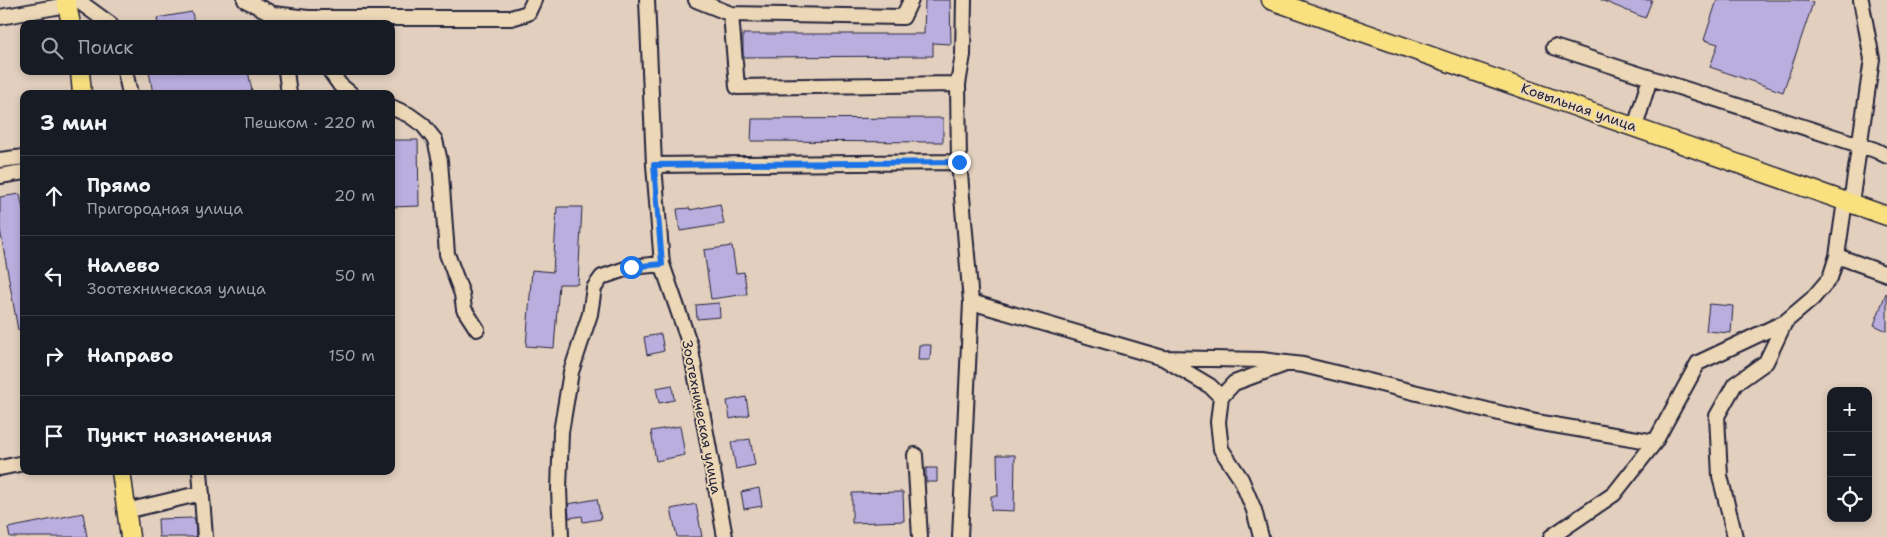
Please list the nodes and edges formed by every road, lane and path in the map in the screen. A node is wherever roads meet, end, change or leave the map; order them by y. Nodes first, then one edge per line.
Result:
1 (245, 0) edge
2 (534, 0) edge
3 (647, 0) edge
4 (696, 0) edge
5 (911, 0) edge
6 (964, 0) edge
7 (1271, 0) edge
8 (1861, 0) edge
9 (70, 2) edge
10 (731, 14) junction
11 (0, 17) edge
12 (274, 19) edge
13 (71, 20) edge
14 (103, 20) edge
15 (291, 20) edge
16 (1554, 47) dead end
17 (80, 75) edge
18 (126, 75) edge
19 (287, 75) edge
20 (333, 75) edge
21 (1650, 78) junction
22 (958, 84) junction
23 (82, 90) edge
24 (129, 90) edge
25 (288, 90) edge
26 (346, 90) edge
27 (395, 110) edge
28 (1635, 127) junction
29 (1860, 145) junction
30 (1887, 156) edge
31 (20, 158) edge
32 (0, 160) edge
33 (959, 162) junction
34 (654, 165) junction
35 (20, 173) edge
36 (0, 176) edge
37 (1848, 202) junction
38 (1887, 216) edge
39 (1837, 256) junction
40 (662, 264) junction
41 (1887, 274) edge
42 (971, 302) junction
43 (1785, 322) junction
44 (477, 329) dead end
45 (1163, 358) junction
46 (1289, 363) junction
47 (1221, 397) junction
48 (1655, 442) junction
49 (915, 455) dead end
50 (20, 464) edge
51 (0, 468) edge
52 (122, 475) edge
53 (200, 475) edge
54 (202, 493) junction
55 (126, 511) junction
56 (130, 537) edge
57 (205, 537) edge
58 (561, 537) edge
59 (725, 537) edge
60 (920, 537) edge
61 (960, 537) edge
62 (1261, 537) edge
63 (1551, 537) edge
64 (1735, 537) edge

1 - 12 street
2 - 15 street
3 - 34 street, Зоотехническая улица
4 - 10 street
5 - 10 street
6 - 22 street
7 - 28 main road, Ковыльная улица
8 - 29 street
9 - 11 street
9 - 13 main road
9 - 14 street
10 - 22 street
12 - 15 street
16 - 21 street
17 - 23 main road
18 - 24 street
19 - 25 street
20 - 26 street
21 - 28 street
21 - 29 street
22 - 33 street
27 - 44 street
28 - 37 main road, Ковыльная улица
29 - 30 street
29 - 37 street
31 - 32 street
33 - 34 street
33 - 42 street
34 - 40 street, Зоотехническая улица
35 - 36 street
37 - 38 main road, Ковыльная улица
37 - 39 street
39 - 41 street
39 - 43 street
40 - 58 street
40 - 59 street, Зоотехническая улица
42 - 45 street
42 - 61 street
43 - 48 street
43 - 64 street
45 - 46 street
45 - 47 street
46 - 47 street
46 - 48 street
47 - 62 street
48 - 63 street
49 - 60 street
50 - 51 street
52 - 55 main road
53 - 54 street
54 - 55 street
54 - 57 street
55 - 56 main road

